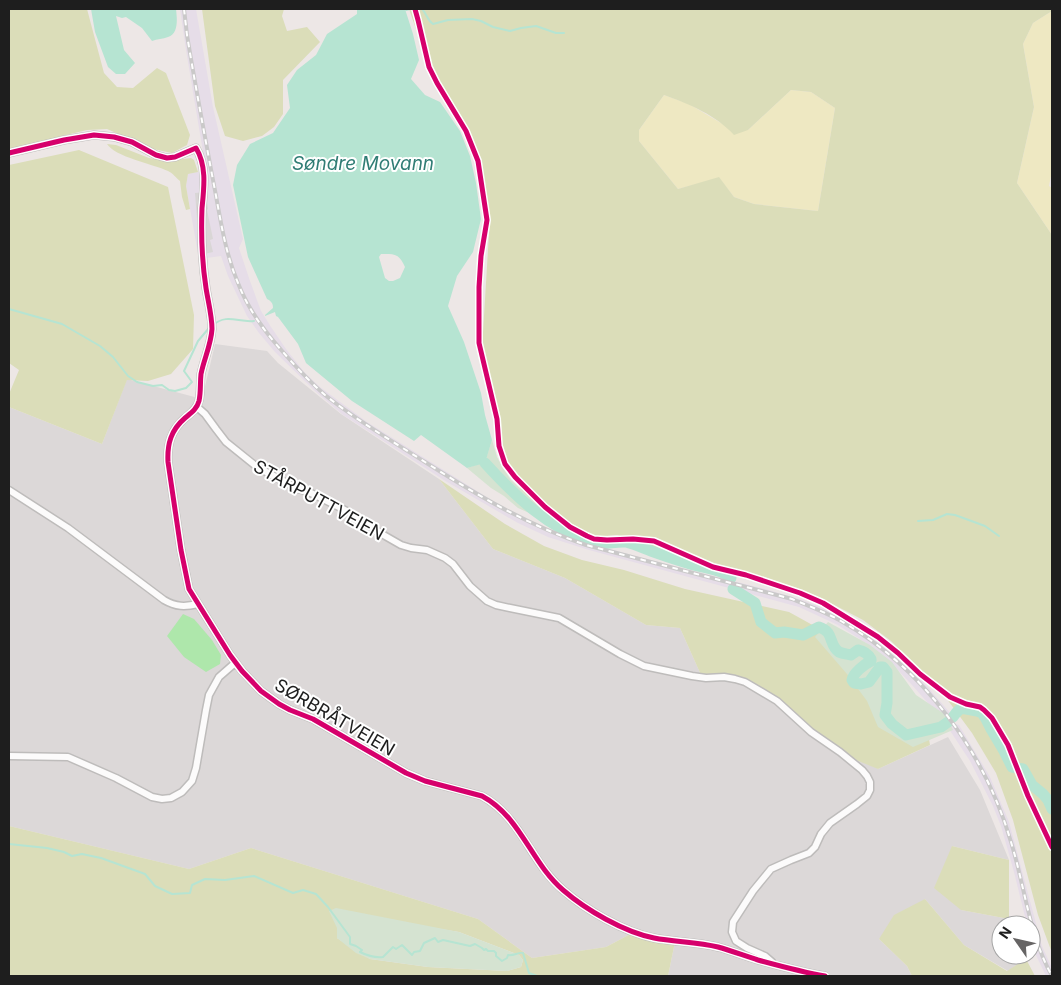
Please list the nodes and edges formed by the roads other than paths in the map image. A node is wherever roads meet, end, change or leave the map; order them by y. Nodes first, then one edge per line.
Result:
1 (9, 153) edge
2 (197, 407) junction
3 (9, 490) edge
4 (198, 604) junction
5 (235, 663) junction
6 (9, 756) edge
7 (773, 963) junction
8 (825, 976) edge

1 - 2 street
2 - 4 street, SØRBRÅTVEIEN
2 - 7 street, STÅRPUTTVEIEN
3 - 4 street
4 - 5 street, SØRBRÅTVEIEN
5 - 6 street
5 - 7 street, SØRBRÅTVEIEN
7 - 8 street, SØRBRÅTVEIEN

